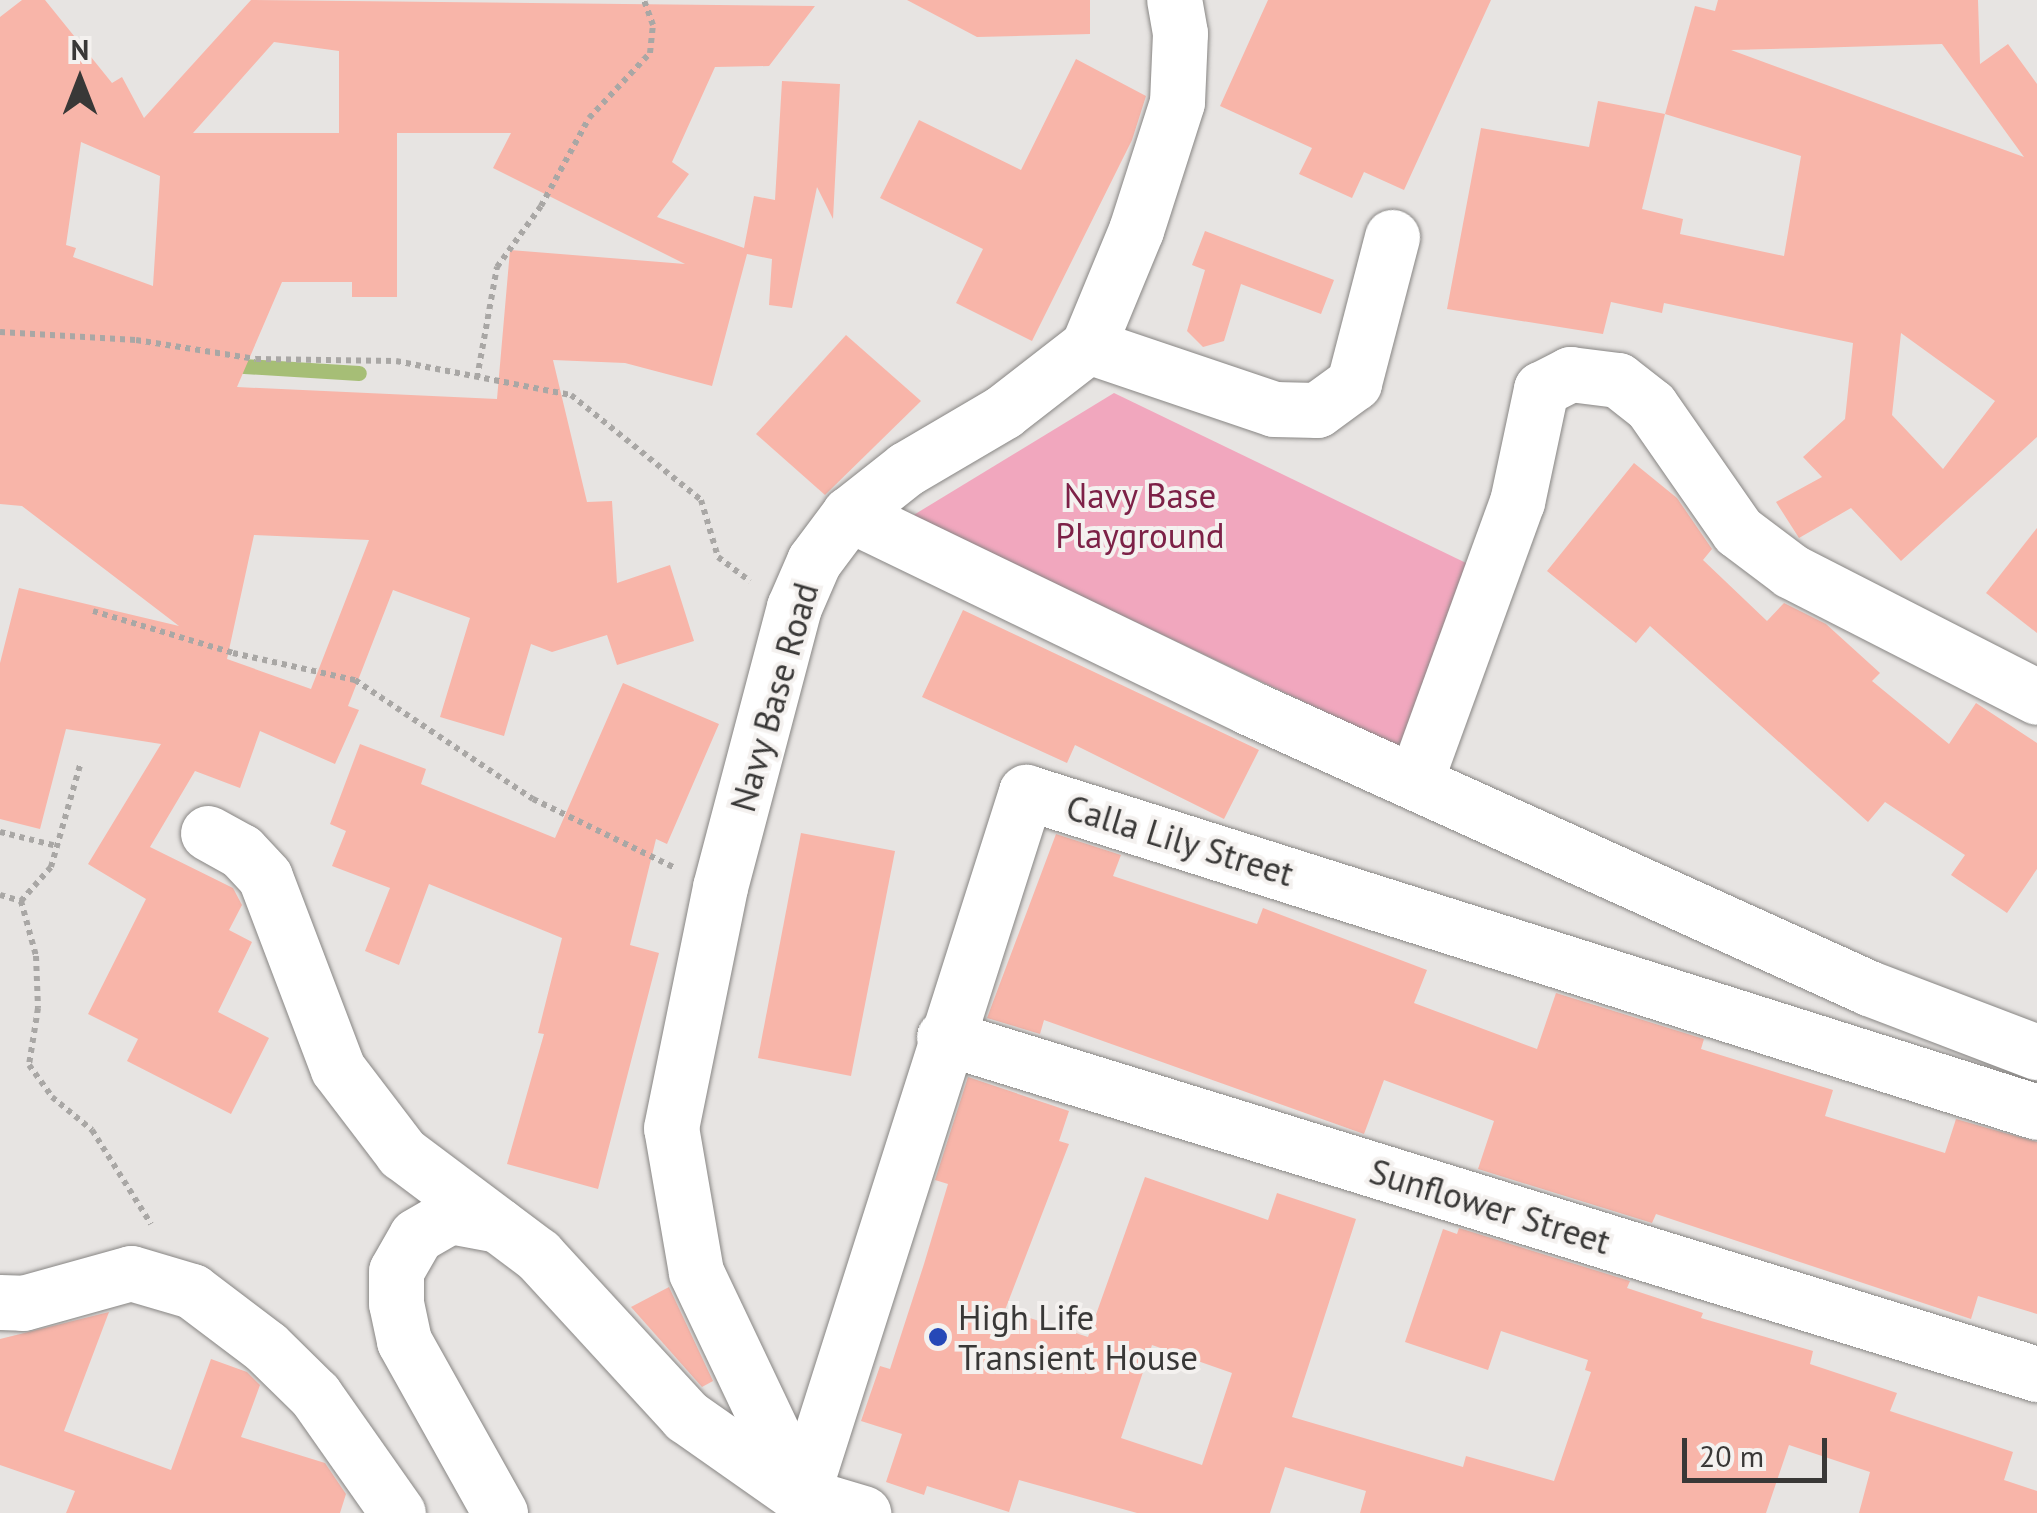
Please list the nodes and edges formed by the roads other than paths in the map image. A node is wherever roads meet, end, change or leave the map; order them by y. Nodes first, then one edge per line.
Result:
1 (1174, 0) edge
2 (1392, 237) dead end
3 (1088, 346) junction
4 (849, 514) junction
5 (2037, 697) edge
6 (1416, 779) junction
7 (208, 833) dead end
8 (944, 1038) junction
9 (2037, 1052) edge
10 (2037, 1112) edge
11 (498, 1225) junction
12 (0, 1302) edge
13 (2037, 1374) edge
14 (804, 1501) edge
15 (398, 1513) edge
16 (500, 1513) edge
17 (863, 1513) edge

1 - 3 street, Navy Base Road
2 - 3 street
3 - 4 street, Navy Base Road
4 - 6 street
4 - 14 street, Navy Base Road
5 - 6 street
6 - 9 street
7 - 11 street
8 - 10 street, Calla Lily Street
8 - 13 street, Sunflower Street
8 - 14 street, Calla Lily Street
11 - 14 street
11 - 16 street
12 - 15 street
14 - 17 street

